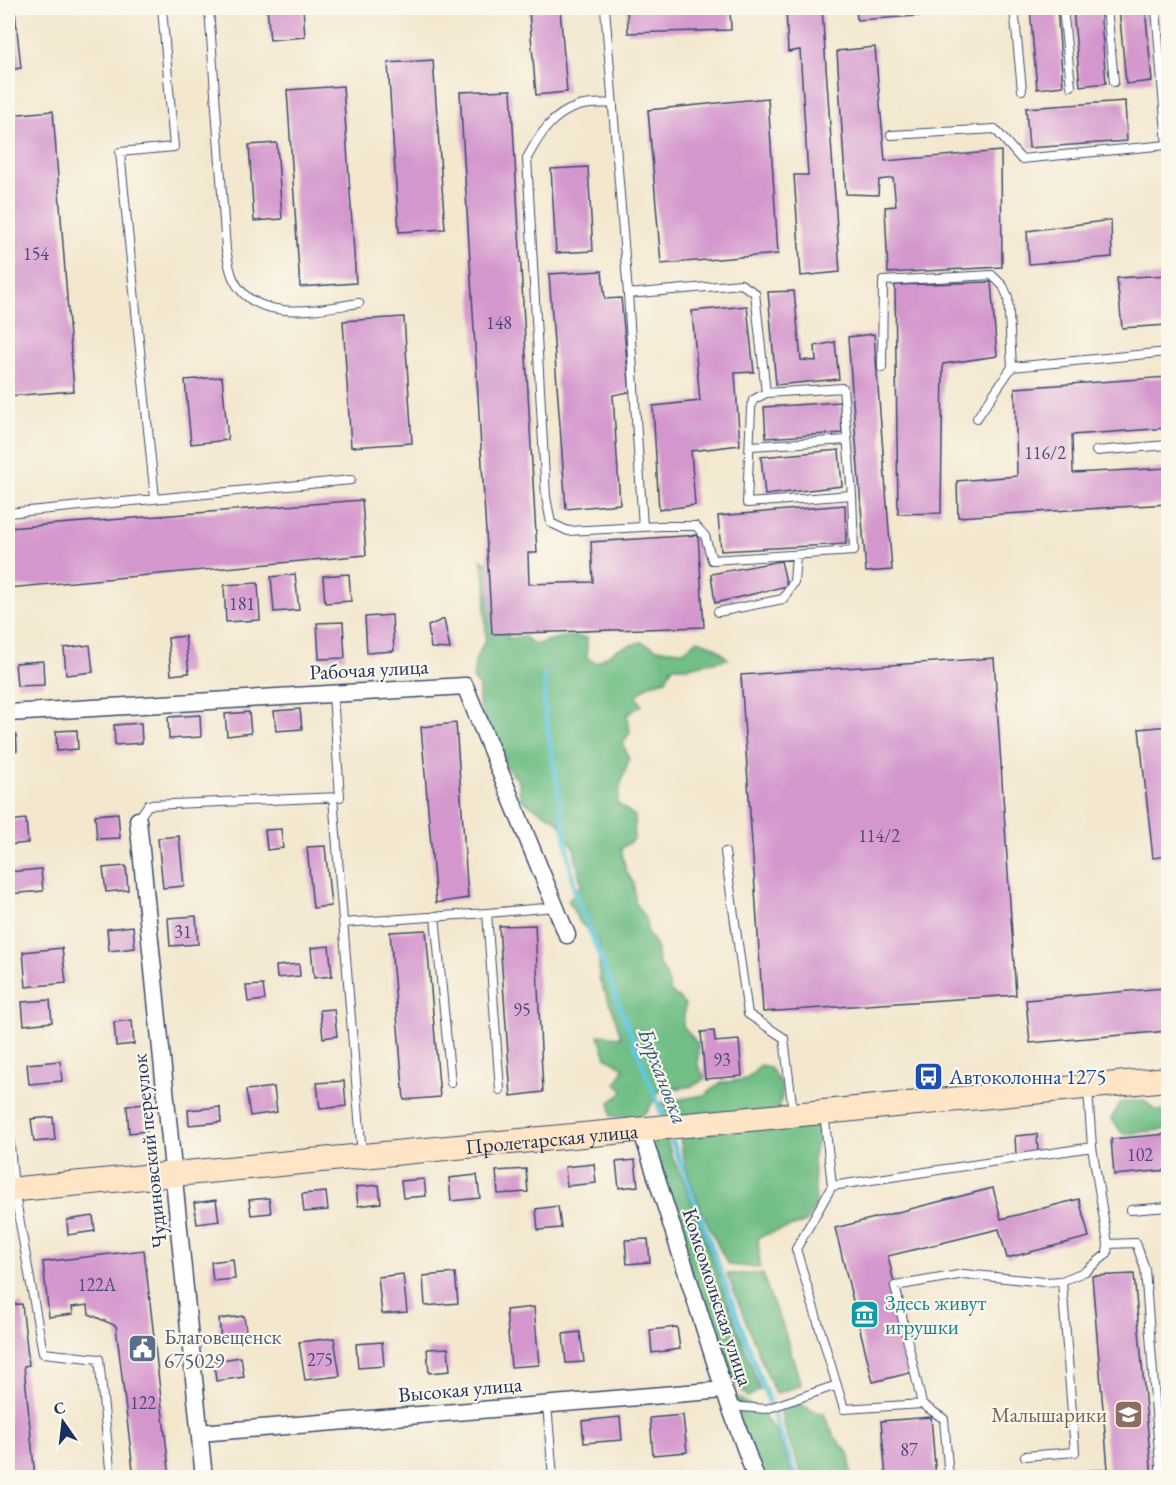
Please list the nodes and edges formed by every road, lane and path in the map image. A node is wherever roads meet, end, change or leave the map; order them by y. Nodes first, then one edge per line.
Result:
1 (162, 8) edge
2 (208, 8) edge
3 (605, 8) edge
4 (1014, 8) edge
5 (1063, 8) edge
6 (1107, 8) edge
7 (1156, 8) edge
8 (1114, 82) dead end
9 (1071, 86) dead end
10 (1023, 90) dead end
11 (613, 103) junction
12 (891, 135) dead end
13 (1168, 146) edge
14 (628, 294) junction
15 (359, 303) dead end
16 (1168, 352) edge
17 (1012, 367) junction
18 (882, 368) dead end
19 (766, 393) junction
20 (977, 418) dead end
21 (847, 440) junction
22 (1168, 445) edge
23 (750, 446) junction
24 (1096, 451) dead end
25 (351, 480) dead end
26 (852, 495) junction
27 (154, 499) junction
28 (8, 513) edge
29 (643, 527) junction
30 (796, 555) junction
31 (718, 612) dead end
32 (333, 694) junction
33 (8, 713) edge
34 (333, 797) junction
35 (138, 820) joint
36 (725, 852) dead end
37 (555, 907) junction
38 (487, 913) junction
39 (435, 916) junction
40 (344, 923) junction
41 (567, 934) dead end
42 (1168, 1079) edge
43 (451, 1083) dead end
44 (1088, 1086) junction
45 (500, 1090) dead end
46 (824, 1112) junction
47 (793, 1115) junction
48 (8, 1122) edge
49 (658, 1128) junction
50 (1092, 1147) junction
51 (362, 1156) junction
52 (174, 1174) junction
53 (832, 1186) junction
54 (11, 1190) edge
55 (1168, 1207) edge
56 (1131, 1210) dead end
57 (1108, 1244) junction
58 (1062, 1281) junction
59 (837, 1384) junction
60 (724, 1390) junction
61 (547, 1404) junction
62 (922, 1404) junction
63 (729, 1406) junction
64 (200, 1433) junction
65 (1025, 1456) dead end
66 (111, 1478) edge
67 (204, 1478) edge
68 (553, 1478) edge
69 (756, 1478) edge
70 (949, 1478) edge
71 (1161, 1478) edge

1 - 27 lane
2 - 15 lane
3 - 11 lane
4 - 10 lane
5 - 9 lane
6 - 8 lane
7 - 13 lane
11 - 14 lane
11 - 29 lane
12 - 13 lane
14 - 19 lane
14 - 29 lane
16 - 17 lane
17 - 18 lane
17 - 20 lane
19 - 21 lane
19 - 23 lane
21 - 23 lane
21 - 26 lane
22 - 24 lane
23 - 26 lane
25 - 27 lane
26 - 30 lane
27 - 28 lane
29 - 30 lane
30 - 31 lane
32 - 33 street, Рабочая улица
32 - 34 lane
32 - 37 street, Рабочая улица
34 - 35 lane
34 - 40 lane
35 - 52 street, Чудиновский переулок
36 - 47 lane
37 - 38 lane
37 - 41 street, Рабочая улица
38 - 39 lane
38 - 45 lane
39 - 40 lane
39 - 43 lane
40 - 51 lane
42 - 44 street, Пролетарская улица
44 - 46 street, Пролетарская улица
44 - 50 lane
46 - 47 street, Пролетарская улица
46 - 53 lane
47 - 49 street, Пролетарская улица
48 - 54 lane
49 - 51 street, Пролетарская улица
49 - 60 street, Комсомольская улица
50 - 53 lane
50 - 57 lane
51 - 52 street, Пролетарская улица
52 - 54 street, Пролетарская улица
52 - 64 street, Чудиновский переулок
53 - 59 lane
54 - 66 lane
55 - 56 lane
57 - 58 lane
57 - 71 lane
58 - 62 lane
58 - 65 lane
59 - 62 lane
59 - 63 lane
60 - 61 street, Высокая улица
60 - 63 street, Комсомольская улица
61 - 64 street, Высокая улица
61 - 68 lane
62 - 70 lane
63 - 69 street, Комсомольская улица
64 - 67 street, Чудиновский переулок

